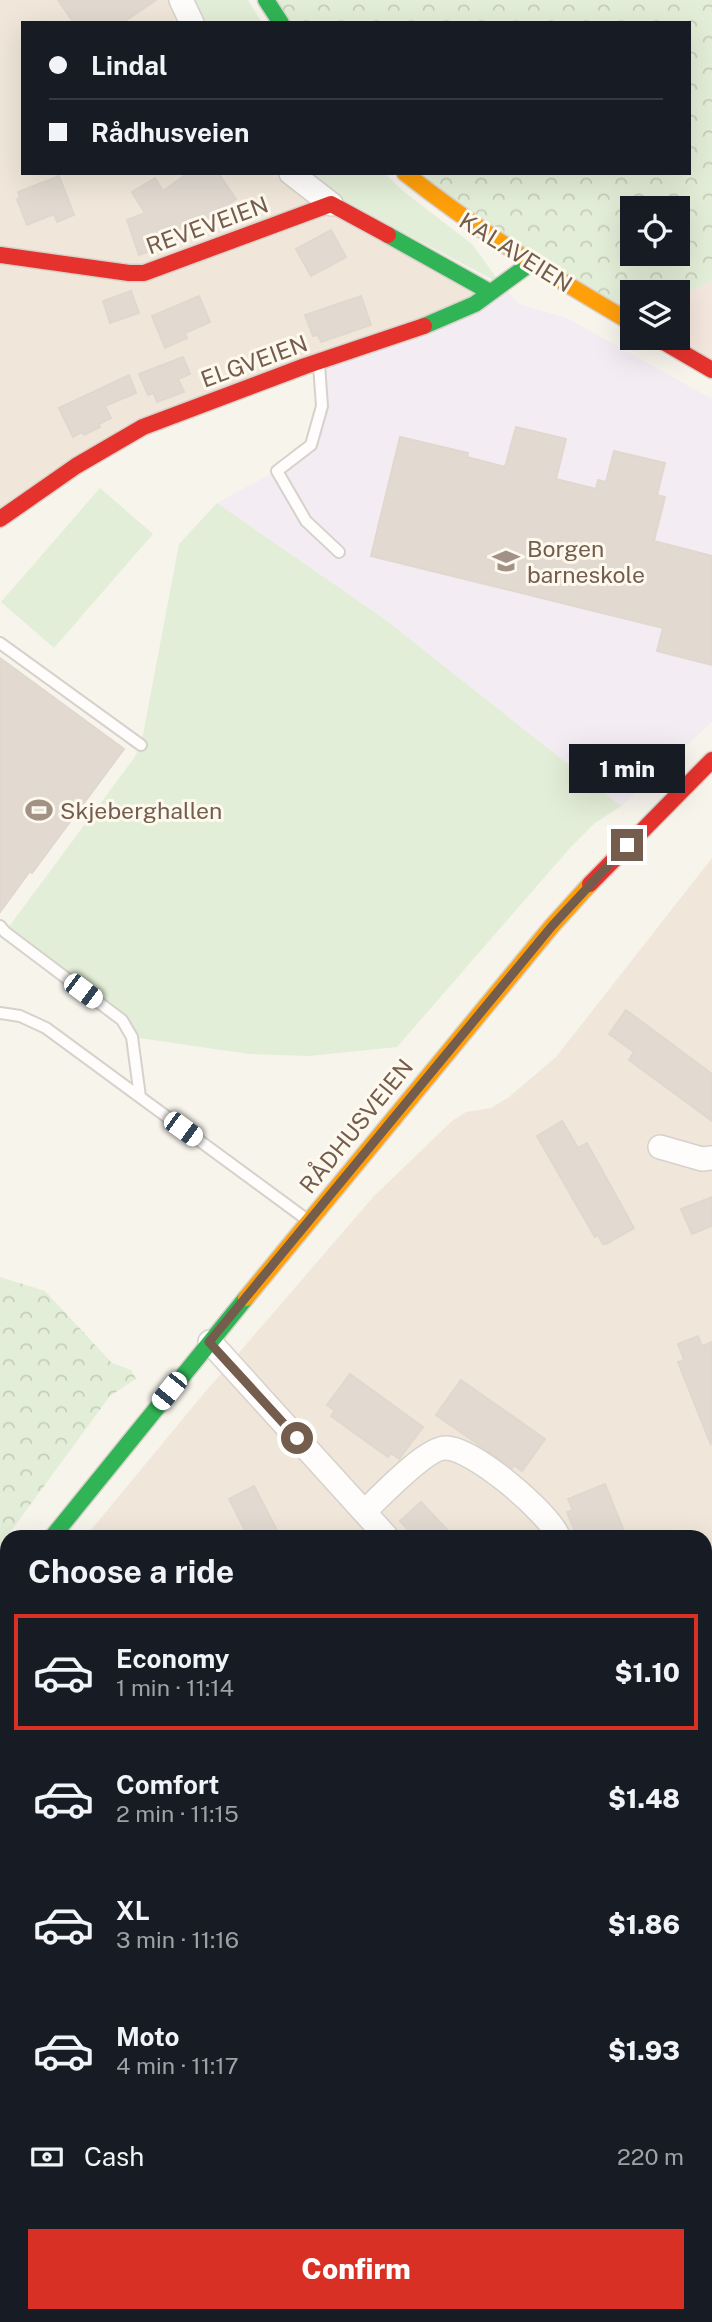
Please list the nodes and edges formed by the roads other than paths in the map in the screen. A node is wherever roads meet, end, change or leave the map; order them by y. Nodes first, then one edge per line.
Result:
1 (181, 0) edge
2 (266, 0) edge
3 (191, 21) edge
4 (280, 21) edge
5 (294, 175) edge
6 (407, 175) edge
7 (331, 204) junction
8 (0, 255) edge
9 (531, 263) junction
10 (490, 292) junction
11 (620, 316) edge
12 (678, 350) edge
13 (318, 362) junction
14 (712, 370) edge
15 (0, 519) edge
16 (339, 552) dead end
17 (0, 643) edge
18 (141, 745) dead end
19 (712, 760) edge
20 (2, 932) edge
21 (0, 1013) edge
22 (140, 1097) junction
23 (660, 1147) dead end
24 (712, 1158) edge
25 (308, 1221) junction
26 (209, 1342) junction
27 (364, 1511) junction
28 (58, 1530) edge
29 (381, 1530) edge
30 (556, 1530) edge

1 - 3 street
2 - 4 main road
5 - 7 street
6 - 9 main road, KALAVEIEN
7 - 8 main road, REVEVEIEN
7 - 10 main road
9 - 10 main road, ELGVEIEN
9 - 11 main road, KALAVEIEN
10 - 13 main road, ELGVEIEN
12 - 14 main road
13 - 15 main road, ELGVEIEN
13 - 16 lane
17 - 18 lane
19 - 25 main road, RÅDHUSVEIEN
20 - 22 lane
21 - 22 lane
22 - 25 lane
23 - 24 street
25 - 26 main road, RÅDHUSVEIEN
26 - 27 street
26 - 28 main road, RÅDHUSVEIEN
27 - 29 street
27 - 30 street

